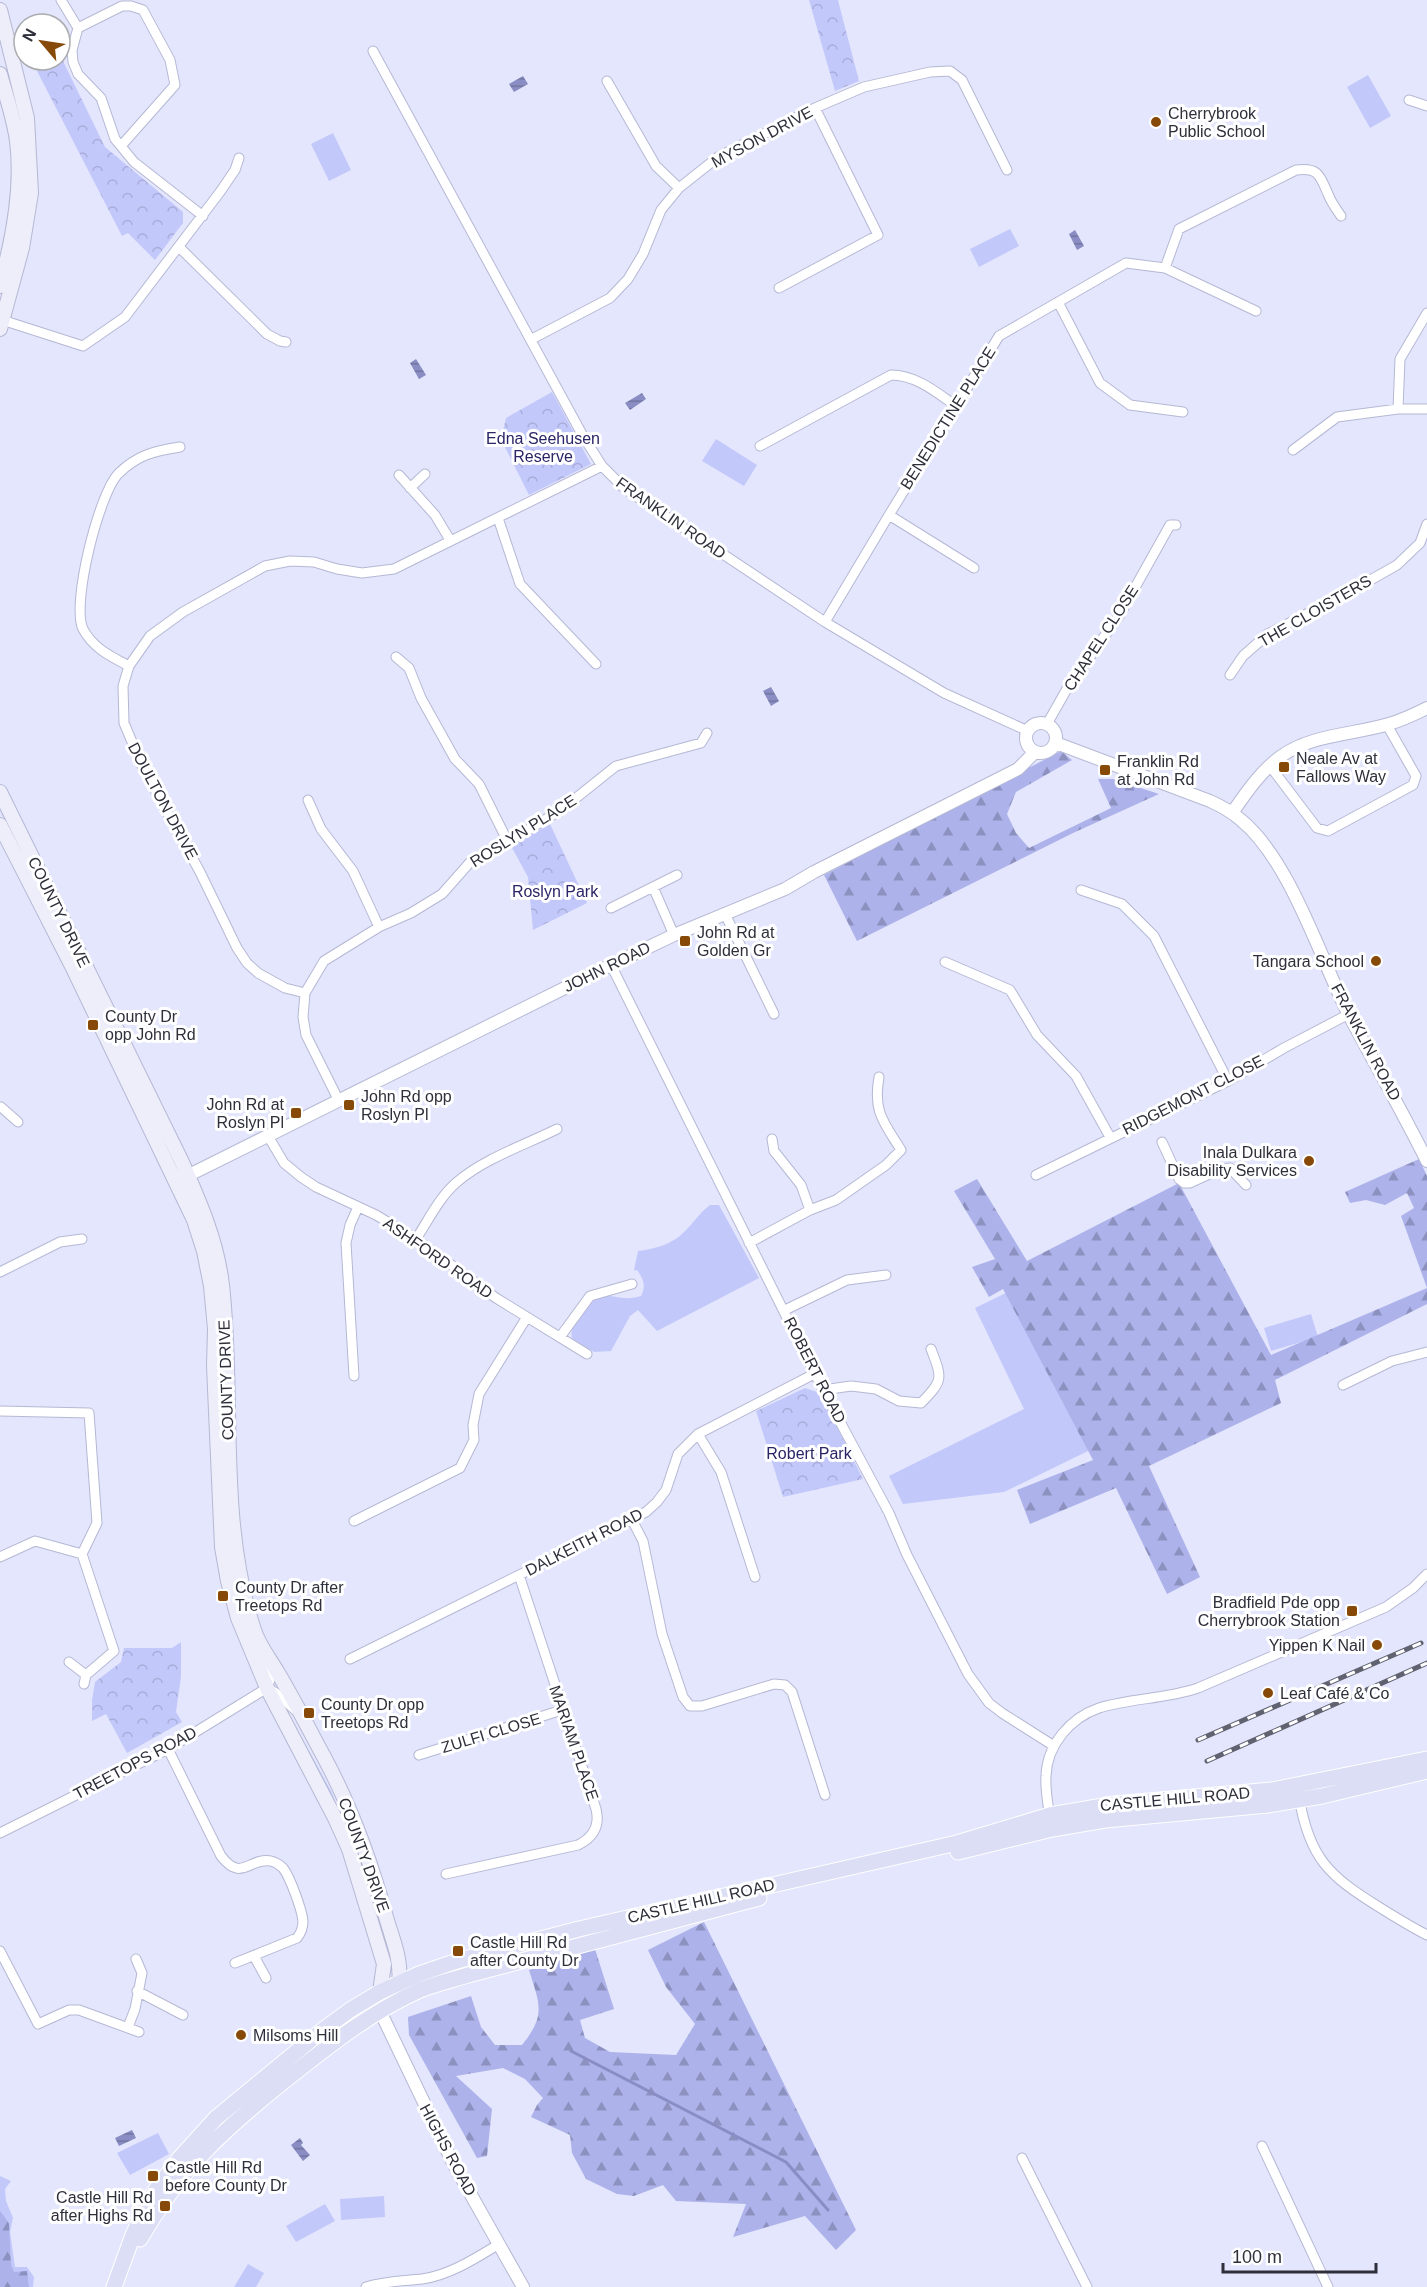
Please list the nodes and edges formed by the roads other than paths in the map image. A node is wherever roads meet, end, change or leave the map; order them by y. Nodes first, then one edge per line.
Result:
1 (61, 0) edge
2 (0, 10) edge
3 (78, 28) junction
4 (373, 51) dead end
5 (0, 74) edge
6 (607, 81) dead end
7 (1409, 100) dead end
8 (1427, 106) edge
9 (815, 108) junction
10 (121, 146) junction
11 (239, 158) dead end
12 (1007, 170) dead end
13 (679, 188) junction
14 (203, 216) junction
15 (1341, 216) dead end
16 (180, 248) junction
17 (1166, 268) junction
18 (0, 286) edge
19 (779, 288) dead end
20 (1058, 302) junction
21 (1256, 311) dead end
22 (1427, 313) edge
23 (1, 325) edge
24 (532, 339) junction
25 (286, 342) dead end
26 (956, 406) junction
27 (1398, 409) junction
28 (1427, 409) edge
29 (1183, 412) dead end
30 (760, 446) dead end
31 (180, 447) dead end
32 (1293, 450) dead end
33 (602, 466) junction
34 (425, 474) dead end
35 (399, 475) dead end
36 (410, 488) junction
37 (889, 514) junction
38 (498, 518) junction
39 (1427, 524) edge
40 (1176, 525) dead end
41 (450, 540) junction
42 (974, 568) dead end
43 (825, 622) junction
44 (396, 657) dead end
45 (596, 664) dead end
46 (129, 666) junction
47 (1230, 675) dead end
48 (1427, 708) edge
49 (1047, 724) junction
50 (1387, 725) junction
51 (1028, 731) junction
52 (706, 734) dead end
53 (1056, 742) junction
54 (1035, 752) junction
55 (1270, 766) junction
56 (0, 792) edge
57 (308, 801) dead end
58 (1232, 813) junction
59 (0, 825) edge
60 (508, 842) junction
61 (677, 875) dead end
62 (652, 887) junction
63 (1082, 890) dead end
64 (611, 908) dead end
65 (725, 914) junction
66 (379, 927) junction
67 (674, 935) junction
68 (945, 962) dead end
69 (610, 965) junction
70 (305, 993) junction
71 (774, 1014) dead end
72 (1349, 1014) junction
73 (879, 1077) dead end
74 (1228, 1081) junction
75 (339, 1101) junction
76 (1, 1107) edge
77 (18, 1122) dead end
78 (557, 1129) dead end
79 (268, 1136) junction
80 (1110, 1137) junction
81 (772, 1139) dead end
82 (1162, 1142) dead end
83 (1427, 1161) edge
84 (1035, 1175) dead end
85 (182, 1178) junction
86 (1246, 1185) dead end
87 (358, 1207) junction
88 (810, 1210) junction
89 (82, 1239) dead end
90 (416, 1239) junction
91 (750, 1243) junction
92 (0, 1272) edge
93 (886, 1275) dead end
94 (632, 1284) dead end
95 (784, 1310) junction
96 (527, 1317) junction
97 (560, 1337) junction
98 (931, 1348) dead end
99 (1427, 1352) edge
100 (587, 1354) dead end
101 (816, 1373) junction
102 (354, 1376) dead end
103 (1343, 1385) dead end
104 (823, 1390) junction
105 (0, 1411) edge
106 (698, 1434) junction
107 (632, 1520) junction
108 (354, 1521) dead end
109 (82, 1554) junction
110 (0, 1557) edge
111 (1427, 1574) edge
112 (519, 1575) junction
113 (755, 1577) dead end
114 (350, 1659) dead end
115 (269, 1660) junction
116 (69, 1662) dead end
117 (267, 1688) junction
118 (562, 1710) junction
119 (300, 1714) junction
120 (1053, 1746) junction
121 (168, 1749) junction
122 (419, 1755) dead end
123 (1427, 1759) edge
124 (1427, 1771) edge
125 (1299, 1793) junction
126 (825, 1795) dead end
127 (1051, 1822) junction
128 (0, 1833) edge
129 (446, 1874) dead end
130 (1427, 1935) edge
131 (0, 1952) edge
132 (254, 1956) junction
133 (136, 1959) dead end
134 (236, 1963) dead end
135 (266, 1978) dead end
136 (399, 1983) junction
137 (137, 1991) junction
138 (380, 1992) junction
139 (361, 2003) junction
140 (380, 2011) junction
141 (183, 2015) dead end
142 (128, 2028) junction
143 (139, 2032) dead end
144 (1262, 2146) dead end
145 (1022, 2157) dead end
146 (499, 2244) junction
147 (114, 2287) edge
148 (366, 2287) edge
149 (523, 2287) edge
150 (1087, 2287) edge
151 (1328, 2287) edge

1 - 3 street
2 - 23 main road
3 - 10 street
3 - 10 street
4 - 24 street, FRANKLIN ROAD
5 - 18 main road
6 - 13 street
7 - 8 street
9 - 12 street, MYSON DRIVE
9 - 13 street, MYSON DRIVE
9 - 19 street
10 - 14 street
11 - 14 street
13 - 24 street, MYSON DRIVE
14 - 16 street
15 - 17 street
16 - 23 street
16 - 25 street
17 - 20 street, BENEDICTINE PLACE
17 - 21 street, BENEDICTINE PLACE
20 - 26 street, BENEDICTINE PLACE
20 - 29 street
22 - 27 street
24 - 33 street, FRANKLIN ROAD
26 - 30 street
26 - 37 street, BENEDICTINE PLACE
27 - 28 street
27 - 32 street
31 - 46 street
33 - 38 street, DOULTON DRIVE
33 - 43 street, FRANKLIN ROAD
34 - 36 street
35 - 36 street
36 - 41 street
37 - 42 street
37 - 43 street, BENEDICTINE PLACE
38 - 41 street, DOULTON DRIVE
38 - 45 street
39 - 47 street, THE CLOISTERS
40 - 49 street, CHAPEL CLOSE
41 - 46 street, DOULTON DRIVE
43 - 51 street, FRANKLIN ROAD
44 - 60 street
46 - 70 street, DOULTON DRIVE
48 - 50 street
49 - 51 street
49 - 53 street
50 - 55 street
50 - 55 street
51 - 54 street
52 - 60 street, ROSLYN PLACE
53 - 54 street
53 - 58 street, FRANKLIN ROAD
54 - 65 street, JOHN ROAD
55 - 58 street
56 - 85 main road, COUNTY DRIVE
57 - 66 street
58 - 72 street, FRANKLIN ROAD
59 - 85 main road, COUNTY DRIVE
60 - 66 street, ROSLYN PLACE
61 - 62 street
62 - 64 street
62 - 67 street
63 - 74 street
65 - 67 street, JOHN ROAD
65 - 71 street
66 - 70 street, ROSLYN PLACE
67 - 69 street, JOHN ROAD
68 - 80 street
69 - 75 street, JOHN ROAD
69 - 91 street, ROBERT ROAD
70 - 75 street, ROSLYN PLACE
72 - 74 street, RIDGEMONT CLOSE
72 - 83 street, FRANKLIN ROAD
73 - 88 street
74 - 80 street, RIDGEMONT CLOSE
75 - 79 street, JOHN ROAD
76 - 77 street
78 - 90 street
79 - 85 street, JOHN ROAD
79 - 87 street, ASHFORD ROAD
80 - 84 street, RIDGEMONT CLOSE
81 - 88 street
82 - 86 street
85 - 115 main road, COUNTY DRIVE
85 - 117 main road, COUNTY DRIVE
87 - 90 street, ASHFORD ROAD
87 - 102 street
88 - 91 street
89 - 92 street
90 - 96 street, ASHFORD ROAD
91 - 95 street, ROBERT ROAD
93 - 95 street
94 - 97 street
95 - 101 street, ROBERT ROAD
96 - 97 street, ASHFORD ROAD
96 - 108 street
97 - 100 street, ASHFORD ROAD
98 - 104 street
99 - 103 street
101 - 104 street, ROBERT ROAD
101 - 106 street, DALKEITH ROAD
104 - 120 street, ROBERT ROAD
105 - 109 street
106 - 107 street, DALKEITH ROAD
106 - 113 street
107 - 112 street, DALKEITH ROAD
107 - 126 street
109 - 110 street
109 - 116 street
111 - 120 street
112 - 114 street, DALKEITH ROAD
112 - 118 street, MARIAM PLACE
115 - 117 street
115 - 119 main road, COUNTY DRIVE
117 - 119 street
117 - 121 street, TREETOPS ROAD
117 - 138 main road, COUNTY DRIVE
118 - 122 street, ZULFI CLOSE
118 - 129 street, MARIAM PLACE
119 - 136 main road, COUNTY DRIVE
120 - 127 street
121 - 128 street, TREETOPS ROAD
121 - 132 street
123 - 125 main road, CASTLE HILL ROAD
124 - 125 main road, CASTLE HILL ROAD
125 - 127 main road, CASTLE HILL ROAD
125 - 130 street
127 - 136 main road, CASTLE HILL ROAD
127 - 140 main road, CASTLE HILL ROAD
131 - 142 street
132 - 134 street
132 - 135 street
133 - 137 street
136 - 138 main road, CASTLE HILL ROAD
136 - 140 main road
137 - 141 street
137 - 142 street
138 - 139 main road, CASTLE HILL ROAD
138 - 140 main road
139 - 140 main road
139 - 147 main road, CASTLE HILL ROAD
140 - 146 street, HIGHS ROAD
140 - 147 main road, CASTLE HILL ROAD
142 - 143 street
144 - 151 street
145 - 150 street
146 - 148 street
146 - 149 street, HIGHS ROAD

